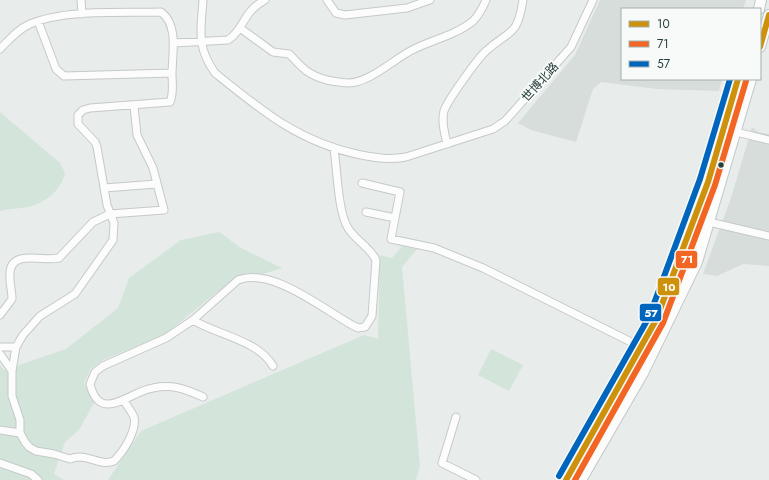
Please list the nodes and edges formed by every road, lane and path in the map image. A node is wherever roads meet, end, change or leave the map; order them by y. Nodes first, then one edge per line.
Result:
1 (81, 0) edge
2 (203, 0) edge
3 (265, 0) edge
4 (327, 0) edge
5 (430, 0) edge
6 (486, 0) edge
7 (523, 0) edge
8 (594, 0) edge
9 (82, 14) junction
10 (769, 16) edge
11 (38, 22) junction
12 (240, 28) junction
13 (200, 42) junction
14 (174, 43) junction
15 (761, 44) edge
16 (0, 49) edge
17 (172, 73) junction
18 (738, 80) edge
19 (751, 80) edge
20 (134, 106) junction
21 (736, 132) junction
22 (769, 140) edge
23 (448, 144) junction
24 (334, 149) junction
25 (362, 183) dead end
26 (156, 184) junction
27 (104, 188) junction
28 (366, 212) dead end
29 (110, 214) junction
30 (395, 218) junction
31 (709, 222) junction
32 (769, 236) edge
33 (0, 316) edge
34 (193, 320) junction
35 (0, 347) edge
36 (16, 347) junction
37 (641, 347) junction
38 (0, 354) edge
39 (273, 366) dead end
40 (12, 371) junction
41 (203, 397) dead end
42 (124, 400) junction
43 (456, 417) dead end
44 (0, 430) edge
45 (20, 433) junction
46 (0, 463) edge
47 (38, 480) edge
48 (476, 480) edge
49 (566, 480) edge
50 (581, 480) edge

1 - 9 street
2 - 13 street
3 - 12 street
4 - 5 street
6 - 12 street
7 - 23 street
8 - 23 street, 世博北路
9 - 11 street
9 - 14 street
10 - 15 main road
11 - 16 street
11 - 17 street
12 - 13 street
13 - 14 street
13 - 24 street, 世博北路
14 - 17 street
17 - 20 street
18 - 37 main road
19 - 21 main road
20 - 26 street
20 - 27 street
21 - 22 street
21 - 31 main road
23 - 24 street, 世博北路
24 - 34 street
25 - 30 street
26 - 27 street
26 - 29 street
27 - 29 street
28 - 30 street
29 - 33 street
29 - 36 street
30 - 37 street
31 - 32 street
31 - 50 main road
34 - 39 street
34 - 42 street
35 - 36 street
36 - 40 street
37 - 49 main road
38 - 40 street
40 - 45 street
41 - 42 street
42 - 45 street
43 - 48 street
44 - 45 street
46 - 47 street

